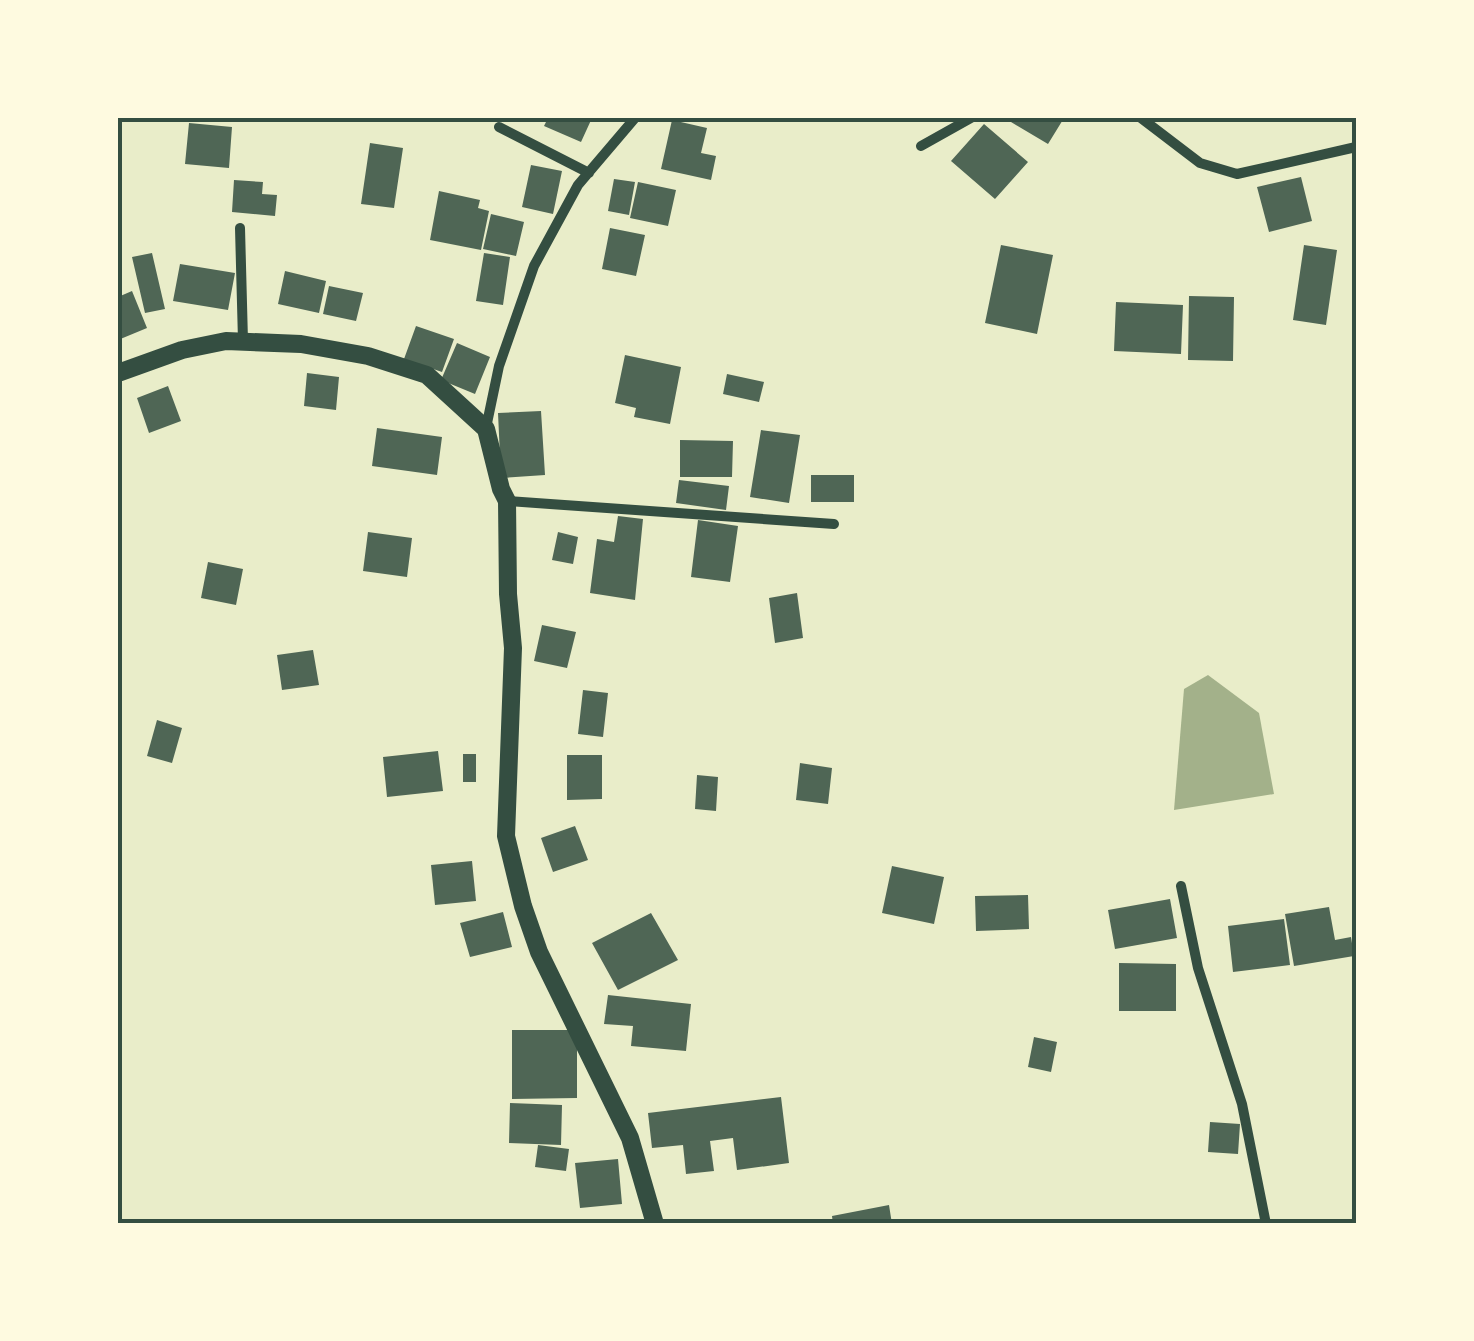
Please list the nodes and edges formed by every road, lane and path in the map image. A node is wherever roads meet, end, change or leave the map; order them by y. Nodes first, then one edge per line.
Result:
1 (634, 118) edge
2 (971, 118) edge
3 (1142, 118) edge
4 (499, 127) dead end
5 (920, 146) dead end
6 (1356, 147) edge
7 (589, 173) junction
8 (240, 228) dead end
9 (243, 341) junction
10 (118, 374) edge
11 (486, 430) junction
12 (506, 501) junction
13 (834, 524) dead end
14 (1181, 886) dead end
15 (655, 1224) edge
16 (1266, 1224) edge

1 - 7 street
2 - 5 street
3 - 6 street
4 - 7 street
7 - 11 street
8 - 9 street
9 - 10 street
9 - 11 street
11 - 12 street
12 - 13 street
12 - 15 street
14 - 16 street

